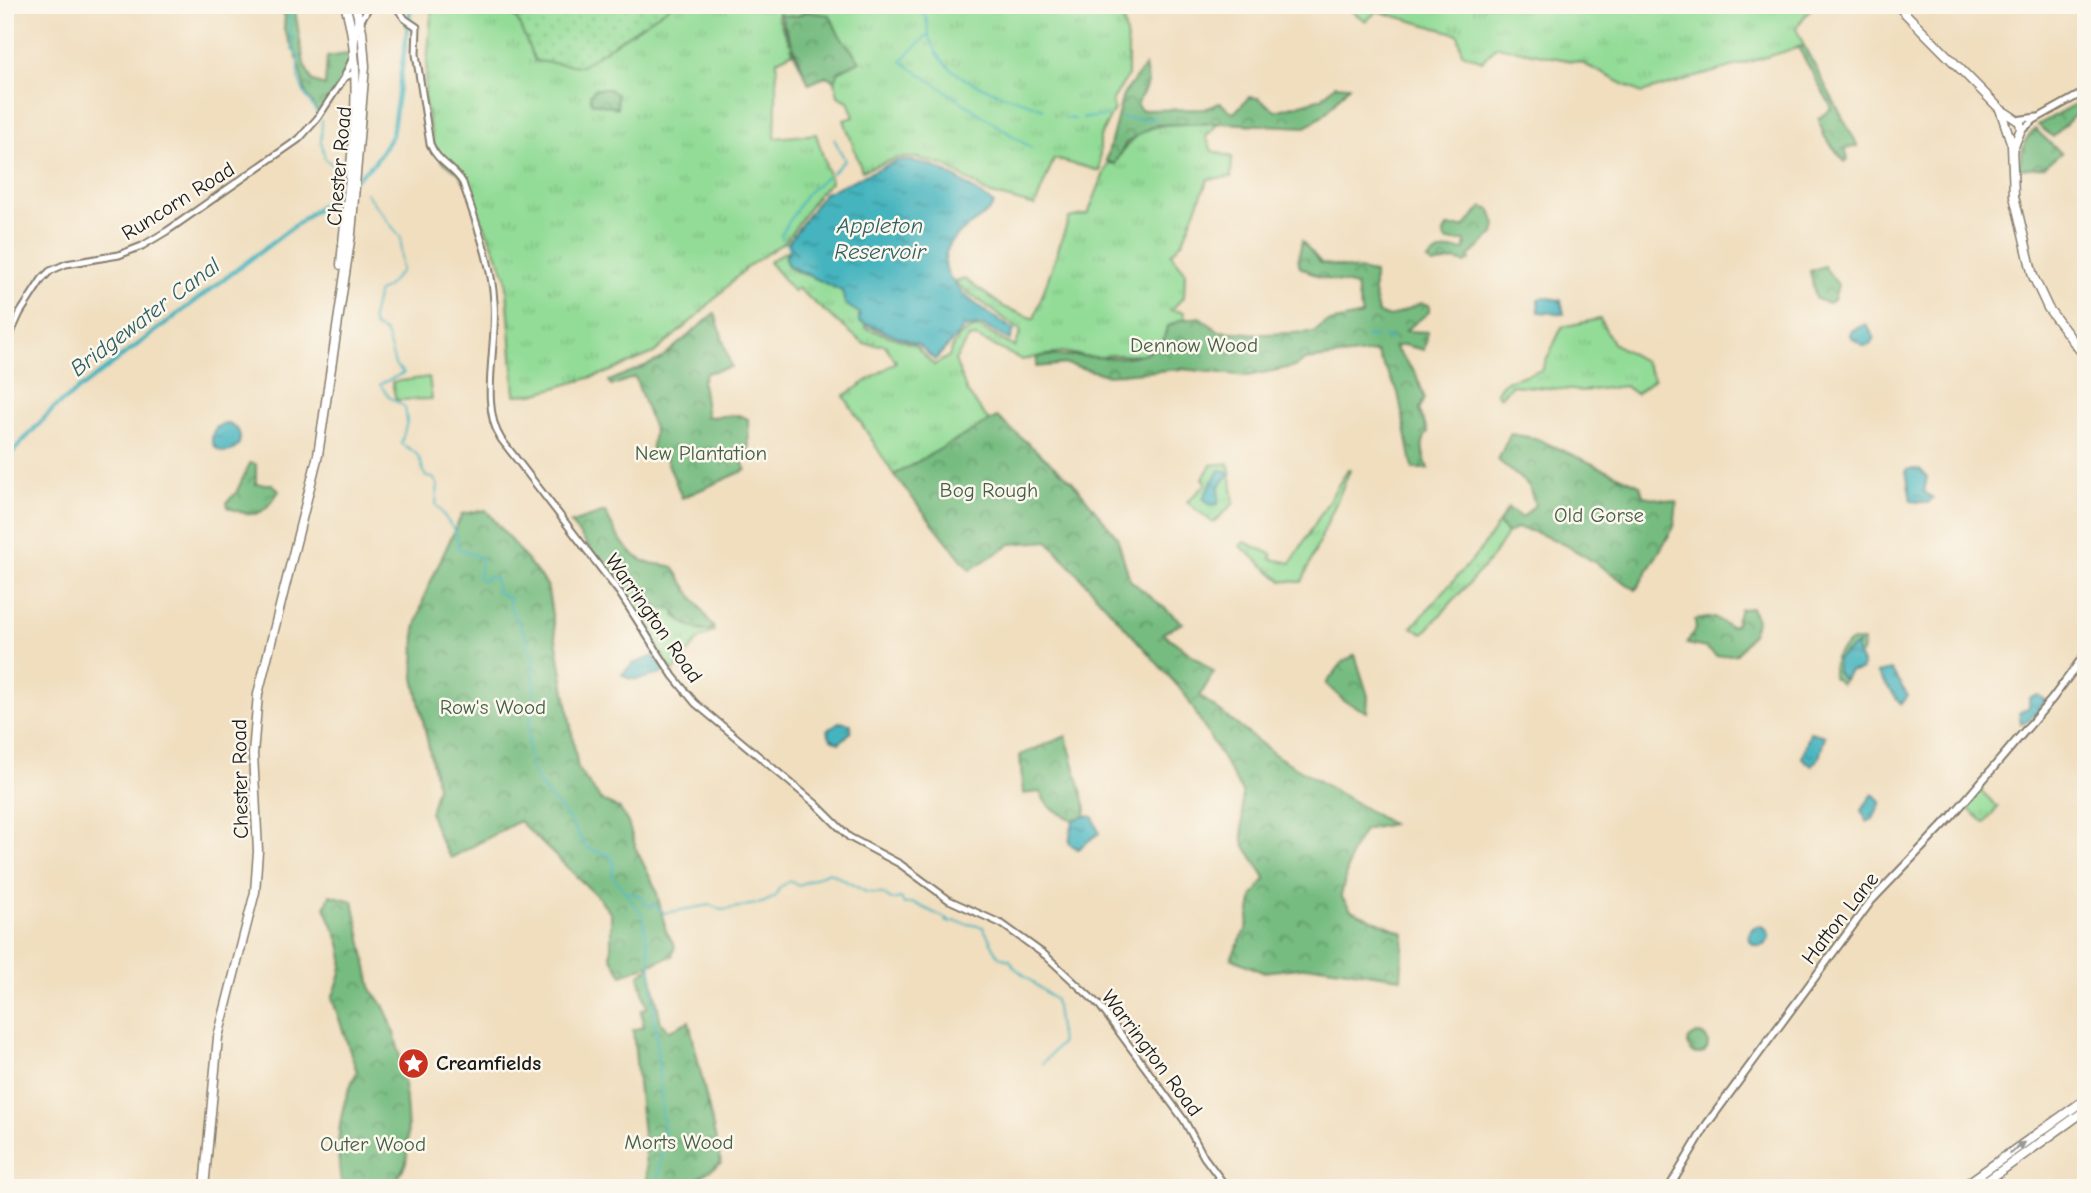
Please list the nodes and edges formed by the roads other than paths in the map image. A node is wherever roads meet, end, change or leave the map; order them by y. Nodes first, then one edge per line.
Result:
1 (395, 5) edge
2 (1897, 5) edge
3 (370, 6) edge
4 (349, 7) edge
5 (360, 23) junction
6 (355, 51) junction
7 (356, 72) junction
8 (344, 78) junction
9 (364, 79) junction
10 (2086, 90) edge
11 (2000, 109) junction
12 (2040, 116) junction
13 (2015, 119) junction
14 (2005, 124) junction
15 (2020, 132) junction
16 (2008, 134) junction
17 (2013, 152) junction
18 (352, 172) junction
19 (5, 346) edge
20 (2086, 358) edge
21 (2086, 653) edge
22 (2086, 1099) edge
23 (2086, 1110) edge
24 (204, 1188) edge
25 (1227, 1188) edge
26 (1669, 1188) edge
27 (1962, 1188) edge
28 (1977, 1188) edge

1 - 25 street, Warrington Road
2 - 11 highway
3 - 5 street
4 - 5 highway, Chester Road
4 - 6 highway, Chester Road
5 - 6 street, Runcorn Road
5 - 7 street
5 - 9 highway, Chester Road
6 - 7 highway, Chester Road
6 - 8 street, Runcorn Road
7 - 8 street
7 - 9 street
7 - 18 highway, Chester Road
8 - 19 street, Runcorn Road
9 - 18 highway, Chester Road
10 - 12 street
11 - 13 highway
11 - 14 highway
12 - 13 street
12 - 15 street
13 - 14 highway
13 - 15 highway
14 - 16 highway
15 - 16 highway
15 - 17 highway
16 - 17 highway
17 - 20 highway
18 - 24 highway, Chester Road
21 - 26 main road, Hatton Lane
27 -> 22 highway
23 - 28 highway

